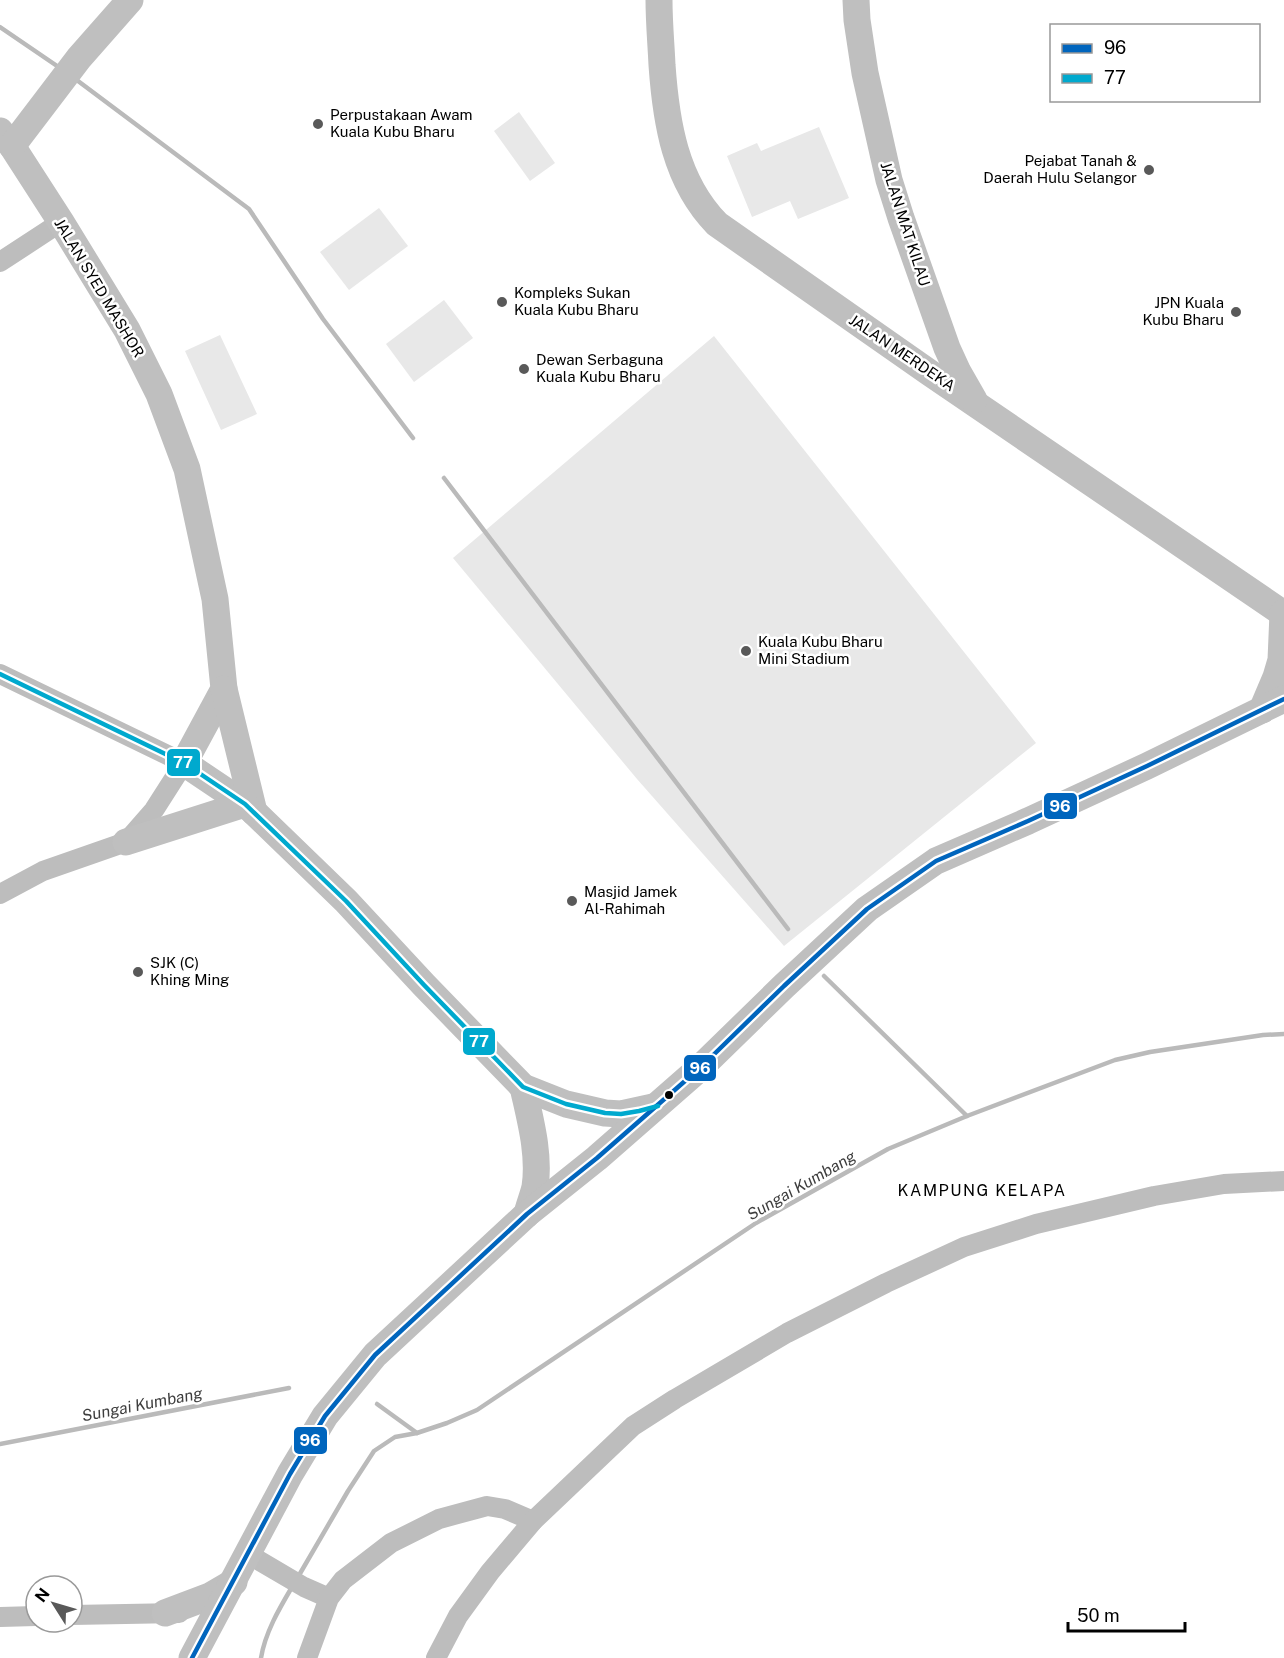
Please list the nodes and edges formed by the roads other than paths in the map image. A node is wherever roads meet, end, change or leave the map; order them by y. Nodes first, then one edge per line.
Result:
1 (130, 0) edge
2 (659, 0) edge
3 (856, 0) edge
4 (6, 139) edge
5 (61, 222) junction
6 (0, 262) edge
7 (947, 348) junction
8 (930, 373) junction
9 (976, 404) junction
10 (1284, 614) edge
11 (0, 675) edge
12 (224, 689) junction
13 (1273, 704) edge
14 (184, 763) junction
15 (250, 808) junction
16 (126, 842) junction
17 (0, 894) edge
18 (523, 1087) junction
19 (658, 1106) junction
20 (1284, 1181) edge
21 (527, 1214) junction
22 (533, 1521) junction
23 (248, 1554) junction
24 (234, 1582) junction
25 (329, 1598) junction
26 (218, 1611) junction
27 (165, 1613) junction
28 (84, 1615) edge
29 (24, 1616) edge
30 (0, 1617) edge
31 (192, 1658) edge
32 (307, 1658) edge
33 (436, 1658) edge

1 - 4 street
2 - 8 street, JALAN MERDEKA
3 - 7 street, JALAN MAT KILAU
4 - 5 street, JALAN SYED MASHOR
5 - 6 street
5 - 12 street, JALAN SYED MASHOR
7 - 8 street
7 - 9 street, JALAN MAT KILAU
8 - 9 street, JALAN MERDEKA
9 - 10 street, JALAN MERDEKA
10 - 13 street
11 - 14 street
12 - 14 street
12 - 15 street, JALAN SYED MASHOR
13 - 19 street
14 - 15 street
14 - 16 street
15 - 16 street
15 - 18 street
16 - 17 street
18 - 19 street
18 - 21 street
19 - 21 street
20 - 22 street
21 - 23 street
22 - 25 street
22 - 33 street
23 - 24 street
23 - 25 street
24 - 26 street
24 - 27 street
25 - 32 street
26 - 27 street
26 - 31 street
27 - 28 street
29 - 30 street

